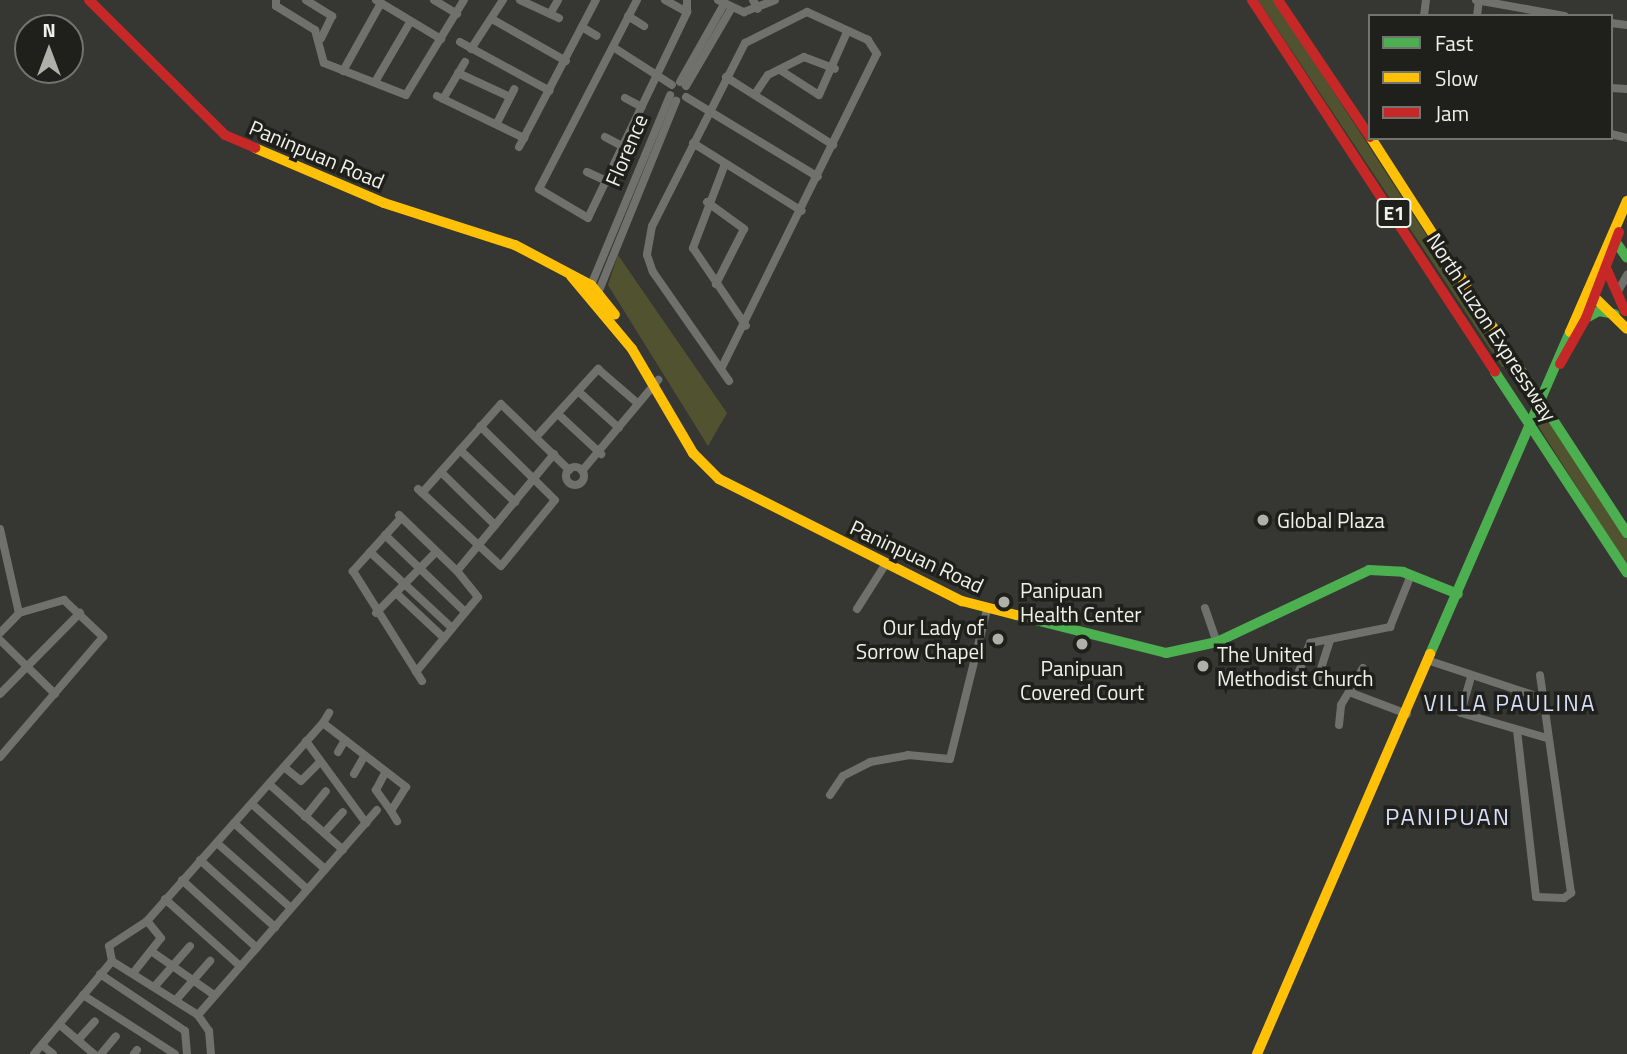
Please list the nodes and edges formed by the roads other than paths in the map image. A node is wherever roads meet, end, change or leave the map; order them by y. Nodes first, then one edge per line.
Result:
1 (89, 0) edge
2 (276, 0) edge
3 (306, 0) edge
4 (434, 0) edge
5 (464, 0) edge
6 (503, 0) edge
7 (520, 0) edge
8 (558, 0) edge
9 (596, 0) edge
10 (637, 0) edge
11 (665, 0) edge
12 (687, 0) edge
13 (752, 0) edge
14 (775, 0) edge
15 (1252, 0) edge
16 (1278, 0) edge
17 (1478, 0) edge
18 (1536, 0) edge
19 (379, 2) edge
20 (724, 5) edge
21 (758, 9) junction
22 (687, 12) junction
23 (1533, 13) edge
24 (457, 14) junction
25 (628, 16) junction
26 (492, 19) junction
27 (410, 22) junction
28 (644, 26) dead end
29 (582, 27) junction
30 (847, 32) junction
31 (597, 36) dead end
32 (321, 39) junction
33 (441, 39) junction
34 (460, 42) dead end
35 (613, 47) junction
36 (471, 49) junction
37 (566, 61) junction
38 (465, 62) dead end
39 (780, 69) junction
40 (835, 69) junction
41 (343, 71) junction
42 (458, 73) junction
43 (658, 74) junction
44 (726, 77) junction
45 (375, 82) junction
46 (679, 84) junction
47 (550, 91) junction
48 (755, 94) junction
49 (686, 97) junction
50 (625, 98) dead end
51 (673, 98) junction
52 (642, 107) junction
53 (709, 107) junction
54 (497, 123) junction
55 (1368, 134) edge
56 (605, 137) dead end
57 (524, 138) junction
58 (1372, 140) edge
59 (693, 143) junction
60 (833, 145) junction
61 (519, 147) dead end
62 (624, 147) junction
63 (725, 164) junction
64 (587, 172) dead end
65 (818, 177) junction
66 (608, 182) junction
67 (1627, 201) edge
68 (707, 202) junction
69 (802, 211) junction
70 (620, 222) junction
71 (1614, 238) junction
72 (1627, 258) edge
73 (599, 265) junction
74 (609, 269) junction
75 (1607, 270) junction
76 (1627, 275) edge
77 (716, 284) junction
78 (1594, 290) junction
79 (593, 293) junction
80 (1616, 296) junction
81 (1622, 313) edge
82 (1586, 318) junction
83 (746, 326) junction
84 (1627, 329) edge
85 (722, 367) junction
86 (1550, 378) junction
87 (655, 381) junction
88 (729, 381) dead end
89 (578, 391) junction
90 (635, 401) junction
91 (558, 414) junction
92 (480, 426) junction
93 (619, 428) junction
94 (537, 436) junction
95 (460, 450) junction
96 (554, 454) junction
97 (601, 454) junction
98 (569, 470) junction
99 (582, 471) junction
100 (441, 472) junction
101 (534, 479) junction
102 (515, 502) junction
103 (495, 525) junction
104 (0, 529) edge
105 (1627, 533) edge
106 (385, 535) junction
107 (476, 548) junction
108 (370, 552) junction
109 (436, 552) junction
110 (885, 565) junction
111 (420, 569) junction
112 (457, 571) junction
113 (1627, 573) edge
114 (1411, 575) junction
115 (404, 584) junction
116 (396, 593) junction
117 (1458, 594) junction
118 (1205, 608) dead end
119 (857, 609) dead end
120 (987, 610) junction
121 (80, 612) junction
122 (465, 612) junction
123 (19, 613) junction
124 (376, 613) junction
125 (452, 628) junction
126 (0, 633) edge
127 (444, 638) junction
128 (0, 640) edge
129 (1330, 640) junction
130 (1217, 642) junction
131 (1430, 661) junction
132 (27, 666) junction
133 (1363, 668) dead end
134 (416, 672) junction
135 (1540, 675) dead end
136 (1471, 677) junction
137 (422, 681) dead end
138 (1295, 682) dead end
139 (1315, 684) dead end
140 (1349, 692) junction
141 (0, 694) edge
142 (55, 694) junction
143 (1542, 698) junction
144 (328, 713) dead end
145 (1407, 714) junction
146 (323, 723) junction
147 (1339, 725) dead end
148 (1517, 730) junction
149 (1547, 738) junction
150 (345, 740) junction
151 (306, 741) junction
152 (338, 752) dead end
153 (0, 757) edge
154 (364, 757) junction
155 (320, 762) junction
156 (284, 767) junction
157 (385, 773) junction
158 (354, 774) dead end
159 (412, 779) dead end
160 (269, 784) junction
161 (406, 787) junction
162 (326, 791) dead end
163 (830, 794) dead end
164 (252, 804) junction
165 (377, 810) dead end
166 (391, 811) junction
167 (343, 812) dead end
168 (305, 817) junction
169 (397, 821) dead end
170 (234, 822) junction
171 (366, 823) junction
172 (324, 833) junction
173 (217, 843) junction
174 (343, 850) junction
175 (200, 860) junction
176 (325, 869) junction
177 (183, 880) junction
178 (307, 889) junction
179 (165, 899) junction
180 (291, 908) junction
181 (147, 921) junction
182 (275, 927) junction
183 (190, 946) dead end
184 (257, 948) junction
185 (151, 951) junction
186 (112, 961) junction
187 (210, 961) dead end
188 (171, 965) junction
189 (240, 966) junction
190 (134, 972) junction
191 (100, 974) junction
192 (192, 981) junction
193 (155, 986) junction
194 (83, 995) junction
195 (214, 995) junction
196 (176, 1000) junction
197 (198, 1015) junction
198 (95, 1021) dead end
199 (60, 1025) junction
200 (116, 1036) dead end
201 (78, 1040) junction
202 (43, 1045) junction
203 (34, 1054) edge
204 (53, 1054) edge
205 (94, 1054) edge
206 (101, 1054) edge
207 (175, 1054) edge
208 (187, 1054) edge
209 (211, 1054) edge
210 (1257, 1054) edge

1 - 79 main road, Paninpuan Road
2 - 32 street
3 - 32 street
4 - 24 street
5 - 24 street
6 - 26 street
7 - 8 street
9 - 29 street
10 - 25 street
11 - 22 street
12 - 22 street
13 - 21 street
14 - 21 street
15 - 113 main road, North Luzon Expressway / E1
16 - 55 main road, North Luzon Expressway / E1
17 - 23 street
18 - 23 street
19 - 27 street
19 - 41 street
20 - 21 street
20 - 46 street
22 - 43 street
24 - 33 street
25 - 28 street
25 - 35 street
26 - 36 street
26 - 37 street
27 - 33 street
27 - 45 street
29 - 31 street
29 - 37 street
30 - 40 street
30 - 44 street
30 - 60 street
32 - 41 street
33 - 45 street
34 - 36 street
35 - 43 street
35 - 66 street
36 - 47 street
37 - 47 street
38 - 42 street
39 - 40 street
39 - 40 street
39 - 48 street
41 - 45 street
42 - 54 street
42 - 54 street
43 - 46 street
43 - 52 street
44 - 48 street
44 - 53 street
46 - 49 street
46 - 51 street, Florence
47 - 57 street
48 - 60 street
49 - 51 street
49 - 53 street
50 - 52 street
51 - 70 street, Florence
52 - 62 street
53 - 59 street
53 - 65 street
54 - 57 street
56 - 62 street
57 - 61 street
58 - 105 main road, North Luzon Expressway / E1
59 - 63 street
59 - 85 street
60 - 65 street
62 - 66 street
63 - 68 street
63 - 69 street
64 - 66 street
65 - 69 street
67 - 71 main road
68 - 77 street
68 - 77 street
69 - 83 street
70 - 73 street, Florence
70 - 74 street, Florence
71 - 72 main road
71 - 75 main road
71 - 78 main road
73 - 74 street
73 - 79 street, Florence
74 - 79 street, Florence
75 - 78 main road
75 - 80 main road
76 - 80 street
77 - 83 street
78 - 81 main road
78 - 82 main road
78 - 86 main road
79 - 87 main road, Paninpuan Road
80 - 81 main road
81 - 82 main road
81 - 84 main road
82 - 86 main road
83 - 85 street
85 - 88 street
86 - 117 main road
87 - 90 street
87 - 110 main road, Paninpuan Road
89 - 90 street
89 - 91 street
89 - 93 street
90 - 93 street
91 - 94 street
91 - 97 street
92 - 94 street
92 - 95 street
92 - 101 street
93 - 97 street
94 - 96 street
95 - 100 street
95 - 102 street
96 - 98 street
96 - 101 street
97 - 99 street
98 - 99 street
98 - 99 street
100 - 103 street
100 - 107 street
101 - 102 street
101 - 107 street
102 - 103 street
103 - 107 street
104 - 123 street
106 - 108 street
106 - 109 street
106 - 111 street
107 - 112 street
108 - 115 street
108 - 124 street
109 - 111 street
109 - 112 street
110 - 119 street
110 - 120 main road, Paninpuan Road
111 - 115 street
111 - 122 street
112 - 122 street
114 - 117 main road, Paninpuan Road
114 - 129 street
114 - 130 main road, Paninpuan Road
115 - 116 street
115 - 125 street
116 - 124 street
116 - 127 street
117 - 131 main road
118 - 130 street
120 - 130 main road, Paninpuan Road
120 - 163 street
121 - 123 street
121 - 132 street
121 - 142 street
122 - 125 street
123 - 126 street
124 - 134 street
125 - 127 street
127 - 134 street
128 - 132 street
129 - 138 street
129 - 139 street
131 - 136 street
131 - 145 main road
132 - 141 street
132 - 142 street
133 - 140 street
134 - 137 street
135 - 143 street
136 - 143 street
136 - 148 street
140 - 145 street
140 - 147 street
142 - 153 street
143 - 149 street
144 - 146 street
145 - 210 main road
146 - 150 street
146 - 151 street
148 - 149 street
148 - 149 street
150 - 152 street
150 - 154 street
151 - 155 street
151 - 156 street
154 - 157 street
154 - 158 street
155 - 156 street
155 - 171 street
156 - 160 street
157 - 161 street
157 - 166 street
159 - 161 street
160 - 164 street
160 - 168 street
161 - 166 street
162 - 168 street
164 - 170 street
164 - 176 street
165 - 171 street
166 - 169 street
167 - 172 street
168 - 172 street
170 - 173 street
170 - 178 street
171 - 174 street
172 - 174 street
173 - 175 street
173 - 180 street
174 - 176 street
175 - 177 street
175 - 182 street
176 - 178 street
177 - 179 street
177 - 184 street
178 - 180 street
179 - 181 street
179 - 189 street
180 - 182 street
181 - 185 street
181 - 186 street
182 - 184 street
183 - 188 street
184 - 189 street
185 - 188 street
185 - 190 street
186 - 190 street
186 - 191 street
187 - 192 street
188 - 192 street
188 - 193 street
189 - 195 street
190 - 193 street
191 - 194 street
191 - 208 street
192 - 195 street
192 - 196 street
193 - 196 street
194 - 199 street
194 - 207 street
195 - 197 street
196 - 197 street
197 - 209 street
198 - 201 street
199 - 201 street
199 - 202 street
200 - 206 street
201 - 205 street
202 - 203 street
202 - 204 street

